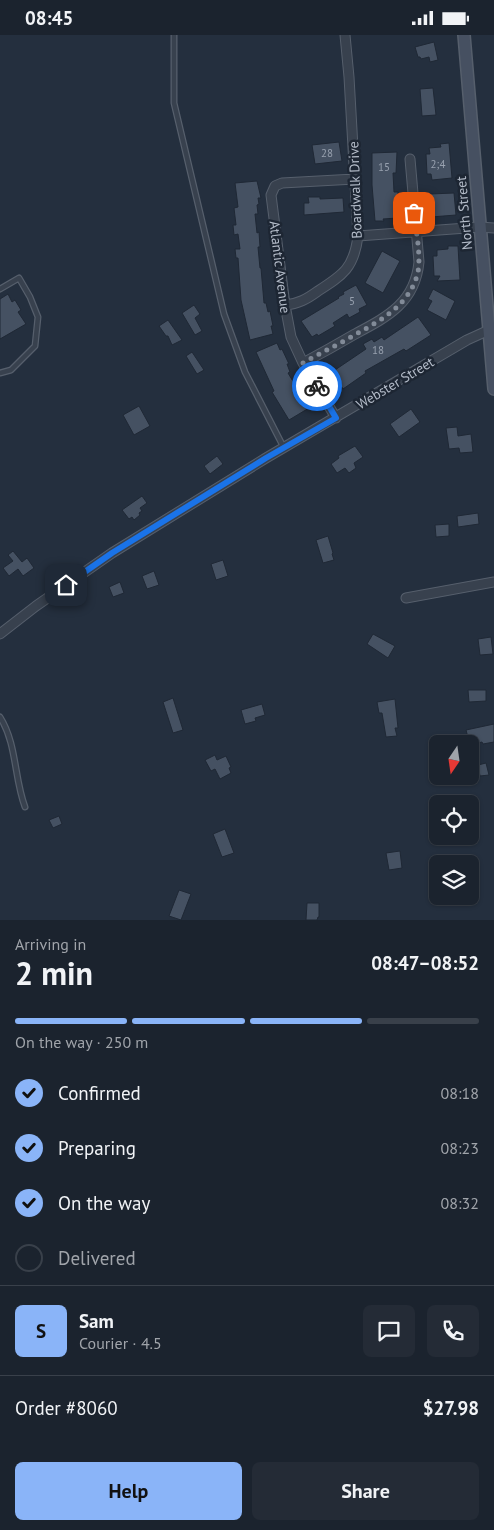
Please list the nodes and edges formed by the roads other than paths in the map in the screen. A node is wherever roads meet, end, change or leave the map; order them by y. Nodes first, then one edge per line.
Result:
1 (174, 35) edge
2 (345, 35) edge
3 (464, 35) edge
4 (410, 159) dead end
5 (355, 179) junction
6 (480, 227) junction
7 (494, 228) edge
8 (416, 232) junction
9 (358, 237) junction
10 (0, 289) edge
11 (285, 305) junction
12 (489, 330) junction
13 (303, 363) junction
14 (0, 373) edge
15 (494, 389) edge
16 (336, 418) junction
17 (284, 448) junction
18 (494, 582) edge
19 (406, 598) dead end
20 (0, 634) edge
21 (0, 717) edge
22 (25, 807) dead end

1 - 17 lane
2 - 5 street, Boardwalk Drive
3 - 6 main road, North Street
4 - 8 street
5 - 9 street, Boardwalk Drive
5 - 11 street, Atlantic Avenue
6 - 7 street
6 - 8 street
6 - 12 main road, North Street
8 - 9 street
8 - 13 street
9 - 11 street, Boardwalk Drive
10 - 14 lane
11 - 13 street, Atlantic Avenue
12 - 15 main road, North Street
12 - 16 street, Webster Street
13 - 16 street, Atlantic Avenue
16 - 17 street, Webster Street
17 - 20 street, Webster Street
18 - 19 street
21 - 22 lane

